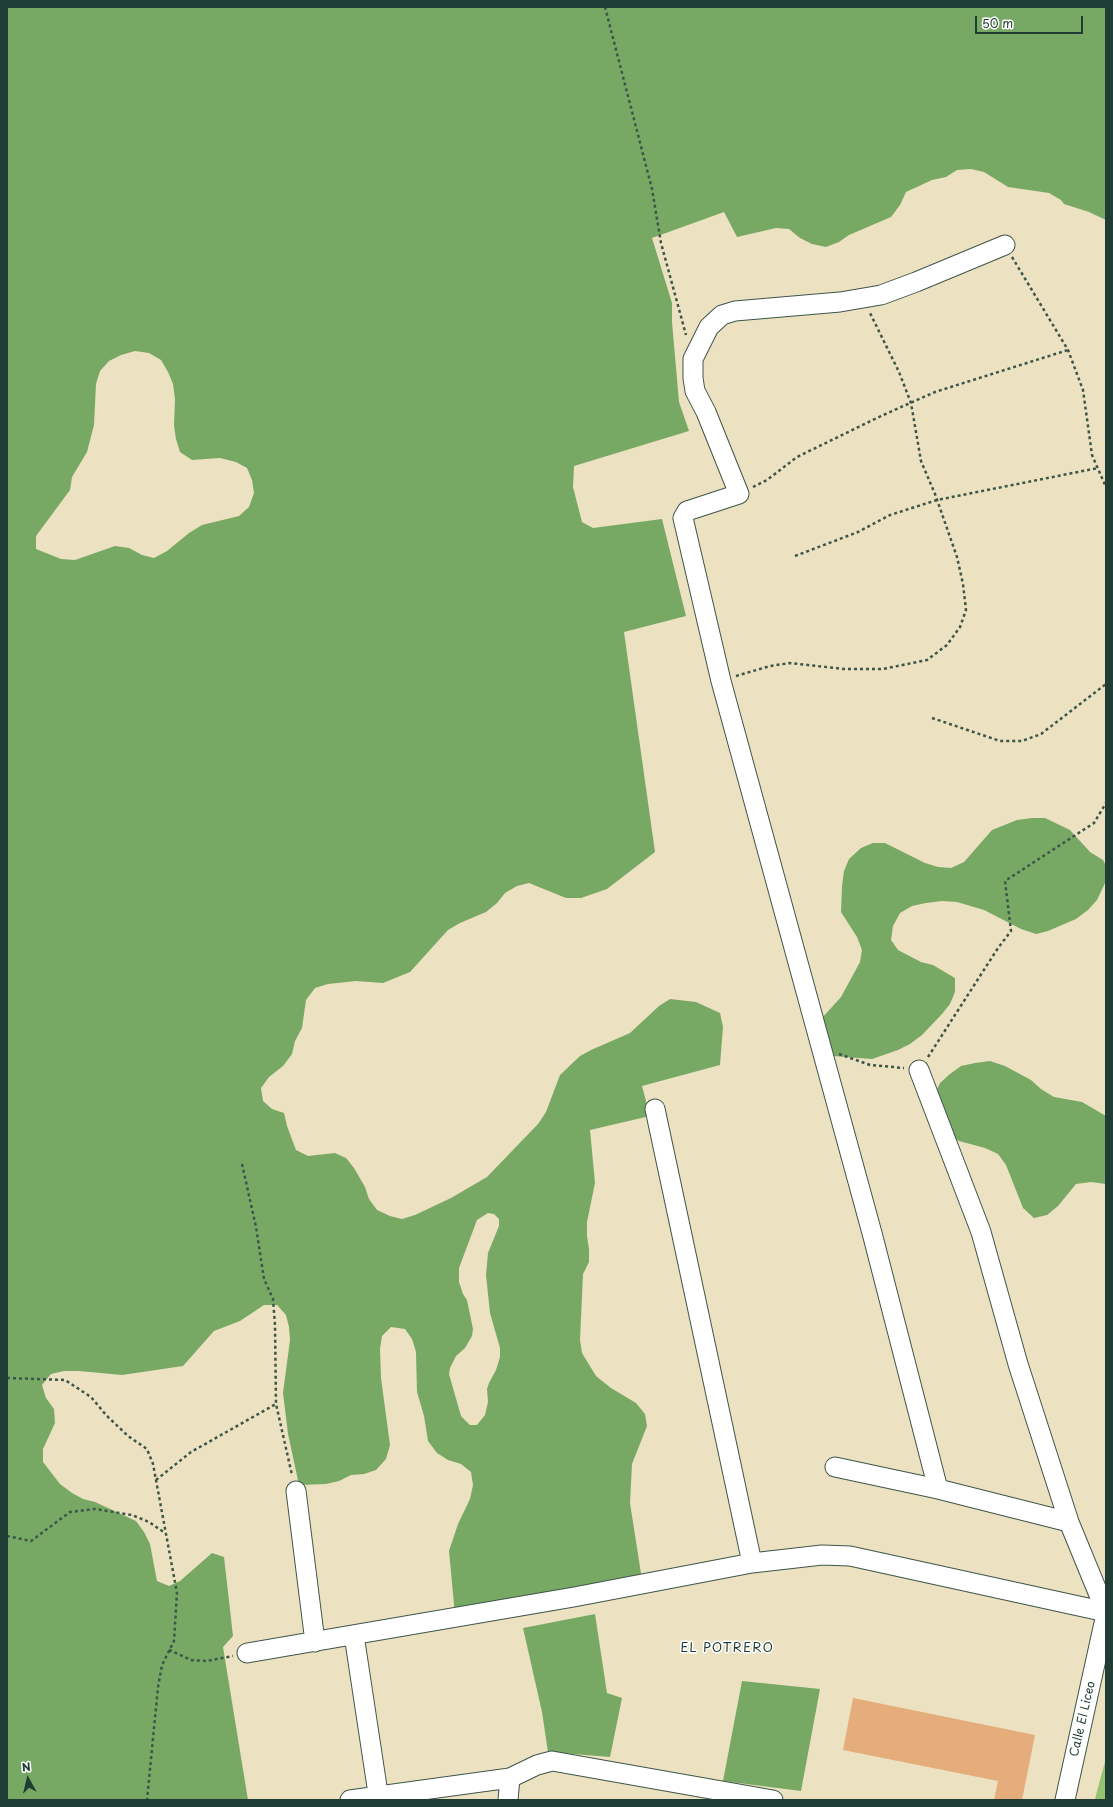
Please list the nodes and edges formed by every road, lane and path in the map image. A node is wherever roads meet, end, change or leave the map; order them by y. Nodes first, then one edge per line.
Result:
1 (605, 7) edge
2 (1005, 245) joint
3 (863, 298) junction
4 (1068, 350) junction
5 (693, 359) junction
6 (911, 403) junction
7 (1098, 468) junction
8 (1106, 487) edge
9 (739, 494) junction
10 (937, 500) junction
11 (795, 556) dead end
12 (721, 681) junction
13 (1106, 684) edge
14 (932, 718) dead end
15 (1106, 803) edge
16 (822, 1047) junction
17 (919, 1070) junction
18 (655, 1109) dead end
19 (242, 1164) dead end
20 (7, 1378) edge
21 (276, 1404) junction
22 (834, 1467) dead end
23 (156, 1480) junction
24 (938, 1489) junction
25 (296, 1491) joint
26 (1069, 1522) junction
27 (165, 1533) junction
28 (7, 1536) edge
29 (752, 1563) junction
30 (1106, 1613) edge
31 (354, 1635) junction
32 (315, 1642) junction
33 (169, 1650) junction
34 (247, 1654) joint
35 (510, 1778) junction
36 (379, 1798) edge
37 (147, 1800) edge
38 (350, 1800) edge
39 (508, 1800) edge
40 (773, 1800) edge
41 (1065, 1800) edge

1 - 5 path
2 - 3 street
2 - 4 path
3 - 5 street
3 - 6 path
4 - 6 path
4 - 7 path
5 - 9 street
6 - 9 path
6 - 10 path
7 - 8 path
7 - 10 path
9 - 12 street
10 - 11 path
10 - 12 path
12 - 16 street
13 - 14 path
15 - 17 path
16 - 17 path
16 - 24 street
17 - 26 street
18 - 29 street
19 - 21 path
20 - 23 path
21 - 23 path
21 - 25 path
22 - 24 street
23 - 27 path
24 - 26 street
25 - 32 street
26 - 30 street
27 - 28 path
27 - 33 path
29 - 30 street
29 - 31 street
30 - 41 street, Calle El Liceo
31 - 32 street
31 - 36 street
32 - 34 street
33 - 34 path
33 - 37 path
35 - 36 street
35 - 39 street
35 - 40 street
36 - 38 street

